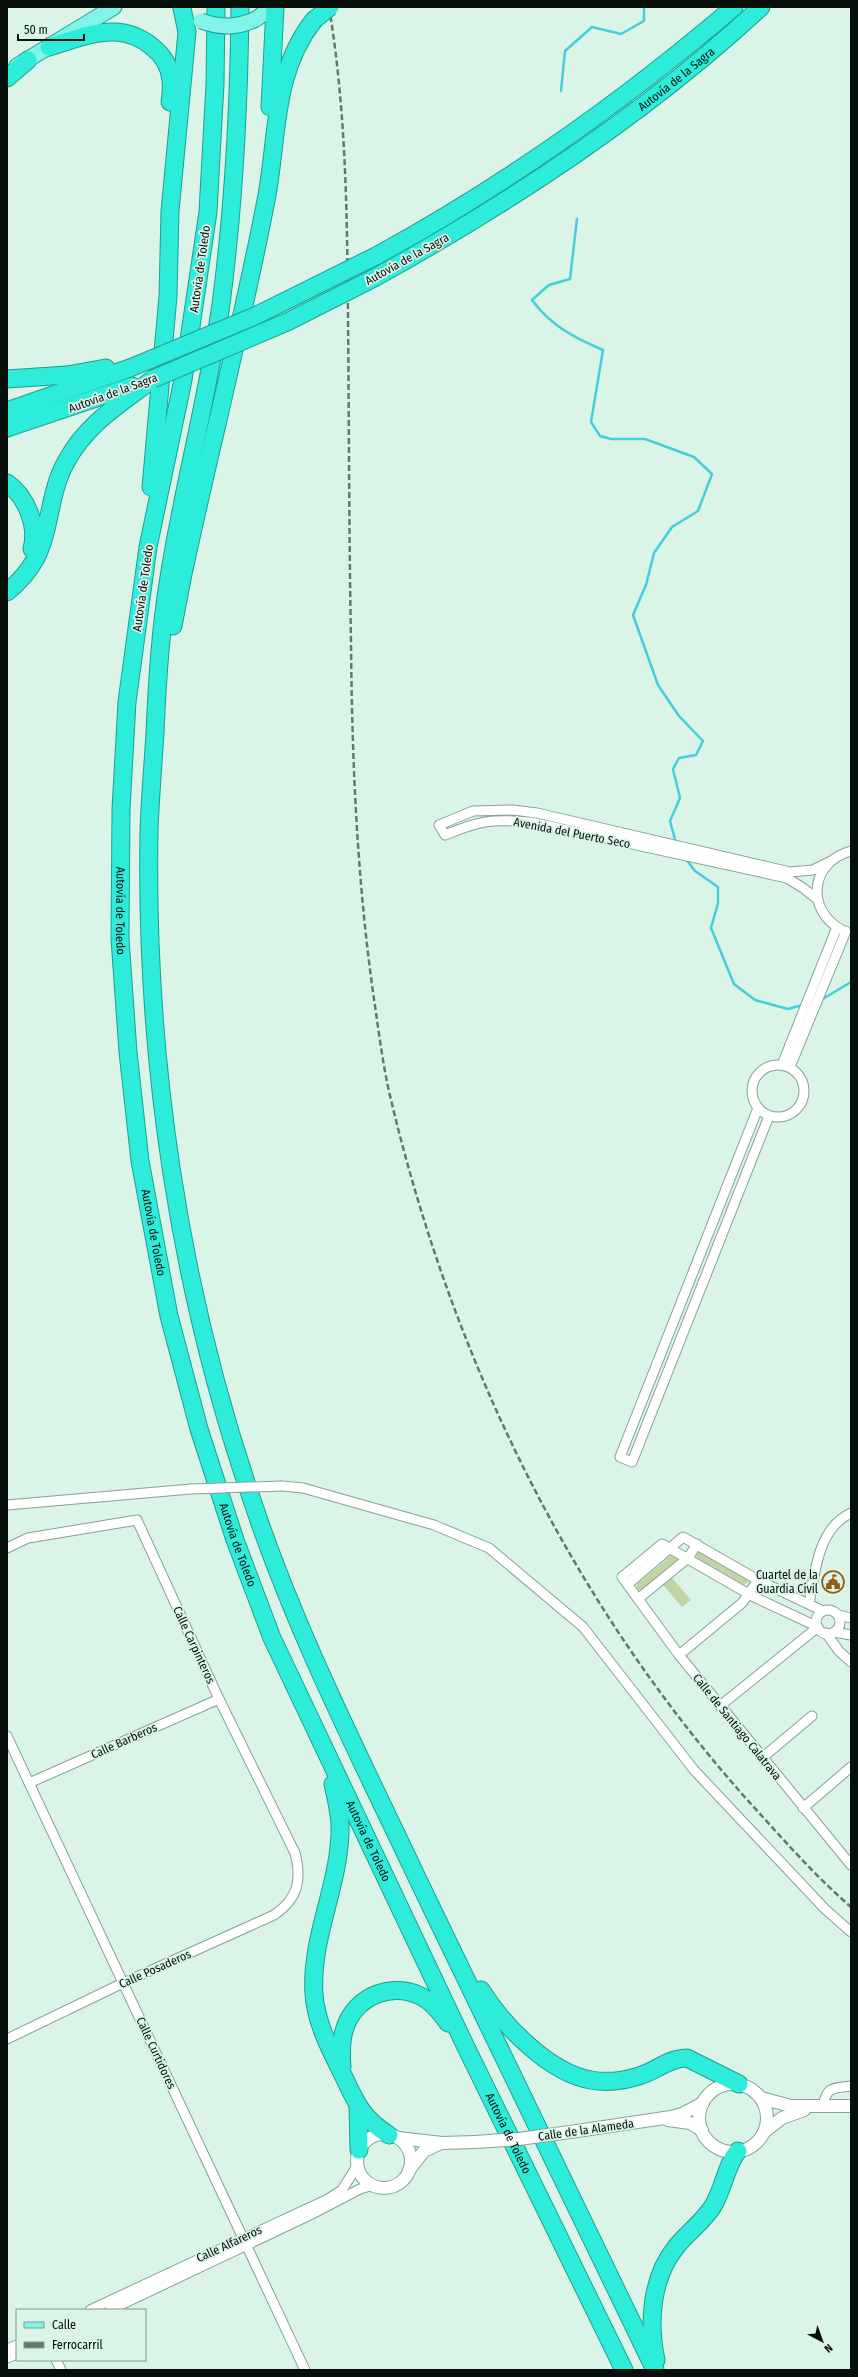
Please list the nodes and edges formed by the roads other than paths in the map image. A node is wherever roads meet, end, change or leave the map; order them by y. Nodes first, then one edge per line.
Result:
1 (114, 7) edge
2 (181, 7) edge
3 (216, 7) edge
4 (240, 7) edge
5 (272, 7) edge
6 (275, 7) edge
7 (330, 7) edge
8 (734, 7) edge
9 (761, 7) edge
10 (49, 47) junction
11 (28, 60) junction
12 (7, 72) edge
13 (7, 78) edge
14 (170, 211) junction
15 (259, 230) junction
16 (130, 368) junction
17 (7, 379) edge
18 (131, 391) junction
19 (7, 411) edge
20 (7, 428) edge
21 (7, 483) edge
22 (148, 547) junction
23 (26, 573) junction
24 (7, 592) edge
25 (157, 692) junction
26 (851, 850) edge
27 (829, 862) junction
28 (817, 899) junction
29 (837, 927) junction
30 (849, 932) edge
31 (786, 1066) junction
32 (758, 1108) junction
33 (769, 1116) junction
34 (7, 1505) edge
35 (851, 1513) edge
36 (697, 1544) junction
37 (7, 1548) edge
38 (671, 1549) junction
39 (688, 1558) junction
40 (758, 1580) junction
41 (628, 1584) junction
42 (750, 1594) junction
43 (638, 1599) junction
44 (810, 1604) junction
45 (823, 1611) junction
46 (838, 1615) junction
47 (851, 1618) edge
48 (818, 1627) junction
49 (830, 1632) junction
50 (851, 1635) edge
51 (679, 1655) junction
52 (851, 1662) edge
53 (219, 1699) junction
54 (720, 1706) junction
55 (812, 1716) dead end
56 (7, 1736) edge
57 (762, 1758) junction
58 (851, 1767) edge
59 (333, 1770) junction
60 (29, 1783) junction
61 (803, 1808) junction
62 (849, 1859) edge
63 (296, 1892) joint
64 (851, 1932) edge
65 (454, 1955) junction
66 (123, 1983) junction
67 (7, 2039) edge
68 (463, 2041) junction
69 (343, 2075) junction
70 (739, 2084) junction
71 (851, 2086) edge
72 (761, 2098) junction
73 (703, 2103) junction
74 (851, 2106) edge
75 (358, 2107) junction
76 (820, 2107) junction
77 (657, 2120) junction
78 (702, 2130) junction
79 (764, 2132) junction
80 (394, 2137) junction
81 (442, 2143) junction
82 (738, 2151) junction
83 (358, 2158) junction
84 (409, 2170) junction
85 (373, 2185) junction
86 (244, 2242) junction
87 (92, 2309) edge
88 (112, 2309) edge
89 (56, 2361) edge
90 (61, 2370) edge
91 (305, 2370) edge
92 (624, 2370) edge
93 (655, 2370) edge
94 (658, 2370) edge

1 - 10 main road
2 - 5 main road, bridge
2 - 14 highway
3 - 22 highway, Autovía de Toledo
4 - 25 highway, Autovía de Toledo
6 - 15 highway
7 - 15 highway, bridge
8 - 16 highway, Autovía de la Sagra, bridge
9 - 18 highway, Autovía de la Sagra, bridge
10 - 11 main road
10 - 14 highway
11 - 12 main road
11 - 13 highway
14 - 22 highway
15 - 25 highway
16 - 17 highway
16 - 19 highway, Autovía de la Sagra
18 - 20 highway, Autovía de la Sagra
18 - 23 highway
21 - 23 highway
22 - 59 highway, Autovía de Toledo
23 - 24 highway
25 - 65 highway, Autovía de Toledo
26 - 27 street, Avenida del Puerto Seco
27 - 28 street, Avenida del Puerto Seco
27 - 28 street, Avenida del Puerto Seco
28 - 29 street, Avenida del Puerto Seco
29 - 30 street, Avenida del Puerto Seco
29 - 31 street
30 - 31 street
31 - 32 street
31 - 33 street
32 - 33 street
32 - 33 street
34 - 64 street, bridge
35 - 44 street
36 - 38 street
36 - 39 street
36 - 40 street
37 - 53 street, Calle Carpinteros
38 - 39 street
38 - 41 street
38 - 41 street
39 - 42 street
39 - 43 street
40 - 42 street
40 - 44 street
41 - 43 street, Calle de Santiago Calatrava
42 - 48 street
42 - 51 street
43 - 51 street, Calle de Santiago Calatrava
44 - 45 street
45 - 46 street
45 - 48 street
46 - 47 street
46 - 49 street
48 - 49 street
48 - 54 street
49 - 50 street
49 - 52 street
51 - 54 street, Calle de Santiago Calatrava
53 - 60 street, Calle Barberos
53 - 63 street, Calle Carpinteros
54 - 57 street, Calle de Santiago Calatrava
55 - 57 street
56 - 60 street, Calle Curtidores
57 - 61 street, Calle de Santiago Calatrava
58 - 61 street
59 - 68 highway, Autovía de Toledo
59 - 69 highway
60 - 66 street, Calle Curtidores
61 - 62 street, Calle de Santiago Calatrava
63 - 66 street, Calle Posaderos
65 - 70 highway
65 - 93 highway, Autovía de Toledo
66 - 67 street, Calle Posaderos
66 - 86 street, Calle Curtidores
68 - 69 highway
68 - 92 highway, Autovía de Toledo
69 - 75 highway
70 - 72 street
70 - 73 street, Calle de la Alameda
71 - 76 street
72 - 76 street
72 - 79 street
73 - 77 street, Calle de la Alameda
73 - 78 street
74 - 76 street
75 - 80 highway
75 - 83 highway
76 - 79 street
77 - 78 street, Calle de la Alameda
77 - 81 street, Calle de la Alameda, bridge
78 - 82 street, Calle de la Alameda
79 - 82 street
80 - 81 street, Calle de la Alameda
80 - 83 street
80 - 84 street
81 - 84 street, Calle de la Alameda
82 - 94 highway
83 - 85 street
83 - 86 street, Calle Alfareros
84 - 85 street
85 - 86 street, Calle Alfareros
86 - 87 street, Calle Alfareros
86 - 88 street, Calle Alfareros
86 - 91 street, Calle Curtidores
89 - 90 street

